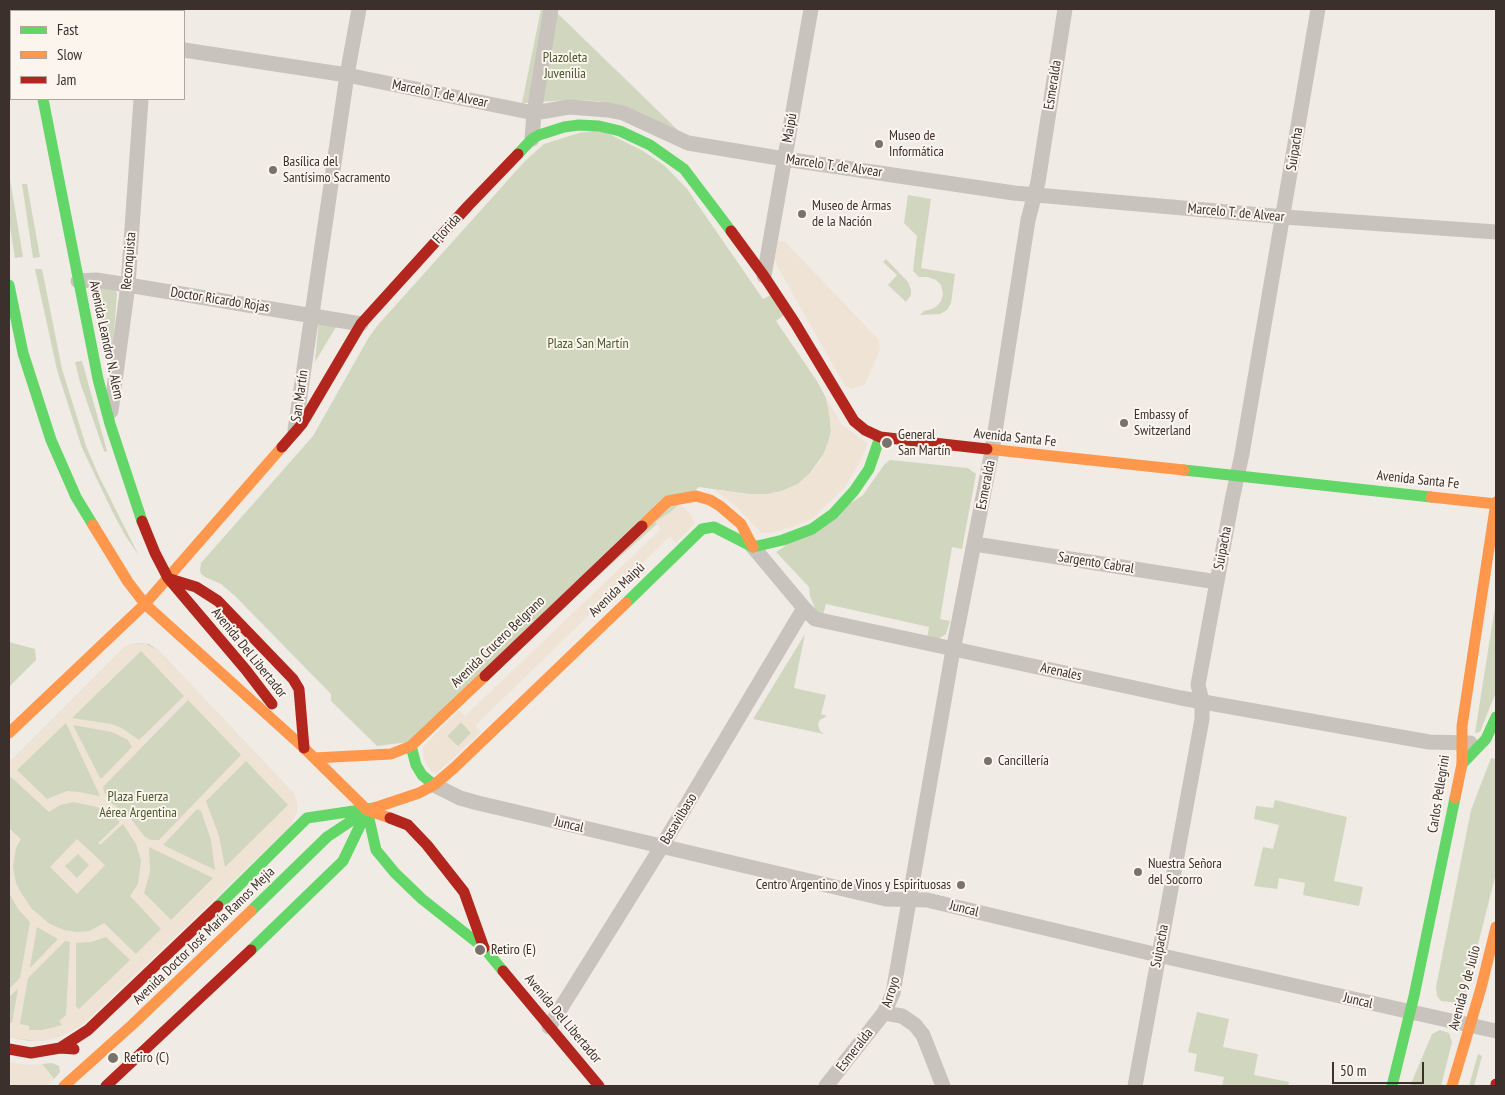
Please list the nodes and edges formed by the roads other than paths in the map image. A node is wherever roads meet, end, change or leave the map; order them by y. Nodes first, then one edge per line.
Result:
1 (359, 9) edge
2 (551, 9) edge
3 (811, 9) edge
4 (1065, 9) edge
5 (1318, 9) edge
6 (185, 50) edge
7 (347, 75) junction
8 (43, 100) edge
9 (141, 100) edge
10 (534, 112) junction
11 (532, 139) junction
12 (785, 159) junction
13 (1034, 195) junction
14 (1284, 217) junction
15 (1496, 232) edge
16 (764, 276) junction
17 (78, 281) junction
18 (128, 285) junction
19 (9, 286) edge
20 (11, 306) edge
21 (311, 315) junction
22 (361, 324) junction
23 (110, 424) junction
24 (295, 432) junction
25 (880, 437) junction
26 (992, 450) junction
27 (1237, 476) junction
28 (682, 498) junction
29 (1496, 503) edge
30 (702, 529) junction
31 (975, 544) junction
32 (752, 547) junction
33 (168, 578) junction
34 (1216, 582) junction
35 (145, 604) junction
36 (804, 608) junction
37 (954, 649) junction
38 (1202, 701) junction
39 (1496, 717) edge
40 (9, 733) edge
41 (1460, 743) junction
42 (1489, 744) edge
43 (411, 746) junction
44 (304, 748) junction
45 (314, 758) junction
46 (1462, 764) junction
47 (434, 785) junction
48 (367, 810) junction
49 (662, 846) junction
50 (910, 900) junction
51 (1496, 927) edge
52 (484, 948) junction
53 (1158, 955) junction
54 (1410, 1012) junction
55 (884, 1014) junction
56 (96, 1022) junction
57 (1470, 1025) junction
58 (549, 1027) junction
59 (1496, 1031) edge
60 (60, 1048) junction
61 (94, 1048) junction
62 (9, 1049) edge
63 (64, 1086) edge
64 (106, 1086) edge
65 (599, 1086) edge
66 (826, 1086) edge
67 (943, 1086) edge
68 (1135, 1086) edge
69 (1392, 1086) edge
70 (1452, 1086) edge

1 - 7 street, San Martín
2 - 10 street
3 - 12 street, Maipú
4 - 13 street, Esmeralda
5 - 14 street, Suipacha
6 - 7 street, Marcelo T. de Alvear
7 - 10 street, Marcelo T. de Alvear
7 - 21 street, San Martín
8 - 17 main road, Avenida Leandro N. Alem
9 - 18 street, Reconquista
10 - 11 street
10 - 12 street, Marcelo T. de Alvear
11 - 16 main road, Avenida Santa Fe
11 - 22 main road, Florida
12 - 13 street, Marcelo T. de Alvear
12 - 16 street, Maipú
13 - 14 street, Marcelo T. de Alvear
13 - 26 street, Esmeralda
14 - 15 street, Marcelo T. de Alvear
14 - 27 street, Suipacha
16 - 25 main road, Avenida Santa Fe
17 - 18 street, Doctor Ricardo Rojas
17 - 23 main road, Avenida Leandro N. Alem
18 - 21 street, Doctor Ricardo Rojas
18 - 23 street, Reconquista
19 - 20 main road
20 - 35 main road
21 - 22 street, Doctor Ricardo Rojas
21 - 24 street, San Martín
22 - 24 main road, Florida
23 - 33 main road, Avenida Leandro N. Alem
24 - 33 main road, San Martín
25 - 26 main road, Avenida Santa Fe
25 - 32 main road
26 - 27 main road, Avenida Santa Fe
26 - 31 street, Esmeralda
27 - 29 main road, Avenida Santa Fe
27 - 34 street, Suipacha
28 - 30 main road
28 - 32 main road, Arenales
28 - 43 main road, Avenida Crucero Belgrano
29 - 41 main road, Carlos Pellegrini
30 - 32 main road
30 - 47 main road, Avenida Maipú
31 - 34 street, Sargento Cabral
31 - 37 street, Esmeralda
32 - 36 street, Arenales
33 - 35 main road, San Martín
33 - 44 main road, Avenida Del Libertador
33 - 44 main road
34 - 38 street, Suipacha
35 - 40 main road, San Martín
35 - 44 main road, Avenida Del Libertador
36 - 37 street, Arenales
36 - 49 street, Basavilbaso
37 - 38 street, Arenales
37 - 50 street, Esmeralda
38 - 41 street, Arenales
38 - 53 street, Suipacha
39 - 42 main road
41 - 42 street, Arenales
41 - 46 main road, Carlos Pellegrini
42 - 46 main road
43 - 45 main road, Avenida Crucero Belgrano
43 - 47 main road
44 - 45 main road, Avenida Del Libertador
45 - 48 main road, Avenida Del Libertador
46 - 54 main road, Carlos Pellegrini
47 - 48 main road, Avenida Maipú
47 - 49 street, Juncal
48 - 52 main road, Avenida Del Libertador
48 - 52 main road, Avenida Del Libertador
48 - 56 main road, Avenida Doctor José María Ramos Mejía
48 - 61 main road, Avenida Doctor José María Ramos Mejía
48 - 64 main road
49 - 50 street, Juncal
49 - 58 street, Basavilbaso
50 - 53 street, Juncal
50 - 55 street, Arroyo
51 - 57 main road, Avenida 9 de Julio
52 - 58 main road, Avenida Del Libertador
53 - 54 street, Juncal
53 - 68 street, Suipacha
54 - 57 street, Juncal
54 - 69 main road, Carlos Pellegrini
55 - 66 street, Esmeralda
55 - 67 street, Arroyo
56 - 60 main road, Avenida Doctor José María Ramos Mejía
56 - 61 main road
57 - 59 street, Juncal
57 - 70 main road, Avenida 9 de Julio
58 - 65 main road, Avenida Del Libertador
60 - 61 main road
60 - 62 main road
61 - 63 main road, Avenida Doctor José María Ramos Mejía

